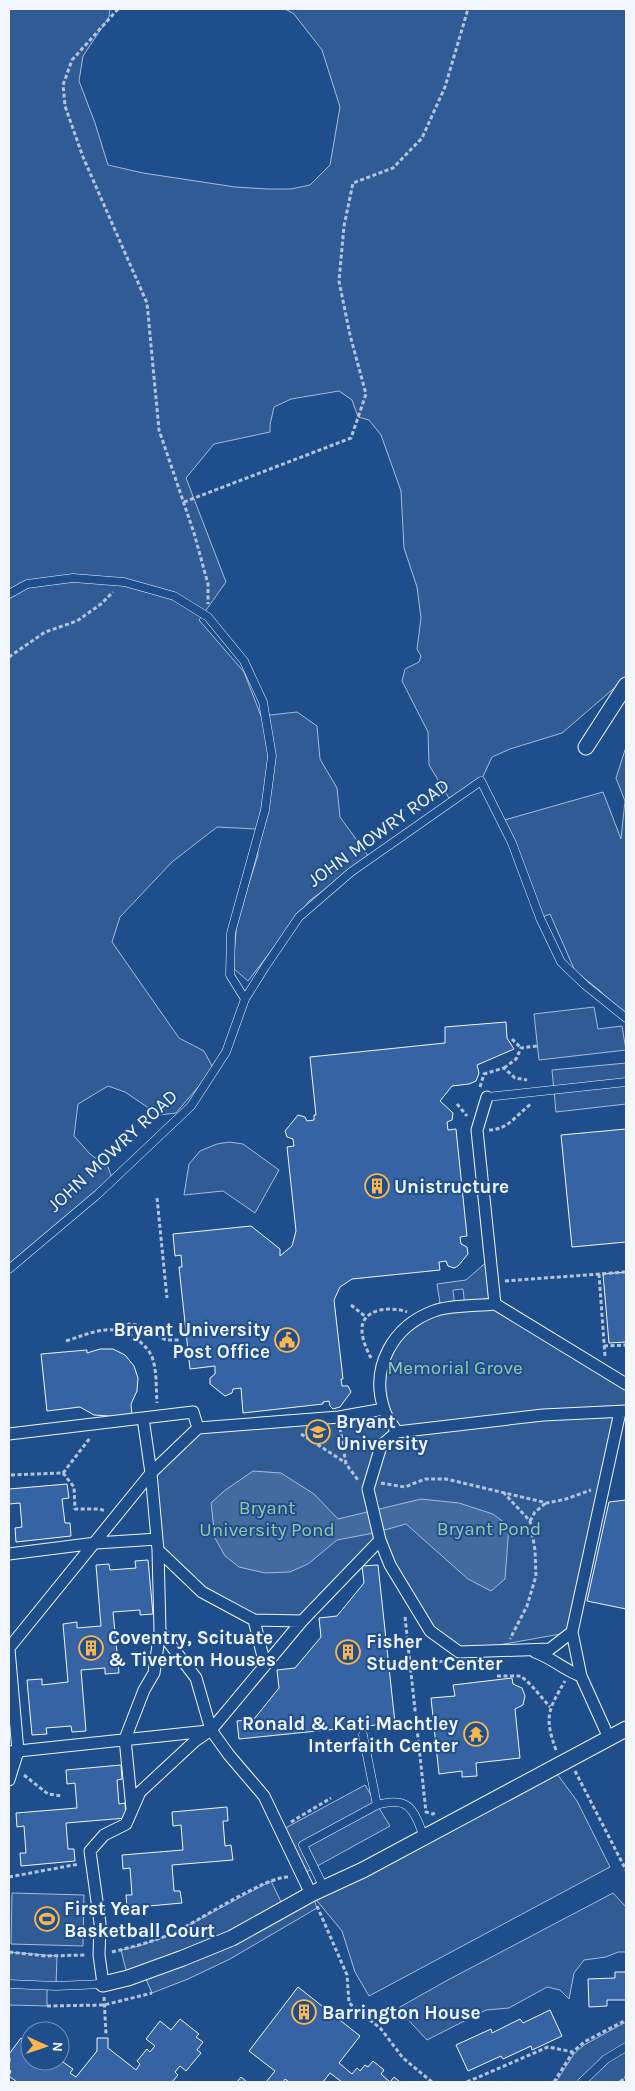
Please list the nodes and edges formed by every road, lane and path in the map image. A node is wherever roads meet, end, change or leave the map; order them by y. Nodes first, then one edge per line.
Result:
1 (118, 9) edge
2 (468, 9) edge
3 (184, 502) junction
4 (124, 582) junction
5 (9, 594) edge
6 (208, 617) junction
7 (9, 657) edge
8 (626, 686) edge
9 (586, 747) dead end
10 (245, 999) junction
11 (626, 1018) edge
12 (512, 1039) dead end
13 (537, 1046) dead end
14 (521, 1048) junction
15 (504, 1068) dead end
16 (626, 1082) edge
17 (487, 1098) joint
18 (540, 1102) dead end
19 (457, 1104) dead end
20 (477, 1130) junction
21 (157, 1198) dead end
22 (9, 1269) edge
23 (626, 1272) edge
24 (599, 1274) junction
25 (492, 1282) junction
26 (167, 1298) dead end
27 (494, 1304) junction
28 (351, 1305) dead end
29 (366, 1317) junction
30 (413, 1321) junction
31 (122, 1330) junction
32 (180, 1340) dead end
33 (66, 1341) dead end
34 (626, 1345) edge
35 (604, 1346) junction
36 (382, 1366) junction
37 (607, 1372) junction
38 (626, 1384) edge
39 (384, 1409) junction
40 (623, 1411) edge
41 (159, 1416) junction
42 (339, 1417) junction
43 (143, 1418) junction
44 (282, 1422) junction
45 (101, 1424) junction
46 (198, 1428) junction
47 (397, 1432) junction
48 (9, 1434) edge
49 (346, 1464) junction
50 (63, 1473) junction
51 (151, 1473) junction
52 (10, 1475) dead end
53 (369, 1484) junction
54 (603, 1485) junction
55 (503, 1492) junction
56 (547, 1503) junction
57 (118, 1514) junction
58 (530, 1521) junction
59 (380, 1540) junction
60 (96, 1543) junction
61 (158, 1544) junction
62 (9, 1554) edge
63 (404, 1611) dead end
64 (254, 1620) junction
65 (302, 1621) junction
66 (160, 1630) junction
67 (572, 1632) junction
68 (9, 1649) edge
69 (504, 1650) junction
70 (530, 1650) junction
71 (446, 1661) dead end
72 (265, 1665) junction
73 (410, 1665) junction
74 (400, 1666) dead end
75 (576, 1674) junction
76 (497, 1676) dead end
77 (550, 1707) junction
78 (211, 1730) junction
79 (363, 1735) dead end
80 (621, 1735) edge
81 (125, 1739) junction
82 (564, 1745) dead end
83 (556, 1749) junction
84 (14, 1752) edge
85 (547, 1754) dead end
86 (569, 1760) junction
87 (14, 1764) junction
88 (9, 1780) edge
89 (62, 1796) dead end
90 (331, 1798) dead end
91 (377, 1805) junction
92 (442, 1810) dead end
93 (132, 1811) junction
94 (280, 1828) junction
95 (424, 1837) junction
96 (90, 1851) junction
97 (626, 1870) edge
98 (9, 1877) edge
99 (302, 1879) junction
100 (317, 1891) junction
101 (9, 1952) edge
102 (100, 1955) junction
103 (9, 1984) edge
104 (103, 1984) junction
105 (152, 1993) dead end
106 (104, 2005) junction
107 (47, 2006) dead end
108 (626, 2020) edge
109 (106, 2034) dead end
110 (626, 2047) edge
111 (572, 2052) junction
112 (626, 2077) edge
113 (432, 2082) edge
114 (467, 2082) edge
115 (554, 2082) edge
116 (582, 2082) edge
117 (620, 2082) edge

1 - 3 path
2 - 3 path
3 - 6 path
4 - 5 lane
4 - 6 lane
4 - 7 path
6 - 10 lane
8 - 9 street
10 - 11 lane, JOHN MOWRY ROAD
10 - 22 lane, JOHN MOWRY ROAD
12 - 14 path
13 - 14 path
14 - 15 path
16 - 17 lane
17 - 20 street
18 - 20 path
19 - 20 path
20 - 25 street
21 - 26 path
23 - 24 path
24 - 25 path
24 - 35 path
25 - 27 street
27 - 30 street
27 - 37 street
28 - 29 path
29 - 30 path
29 - 36 path
30 - 36 street
31 - 32 path
31 - 33 path
31 - 41 path
34 - 35 path
35 - 37 path
36 - 39 street
37 - 38 street
39 - 42 street
39 - 47 street
40 - 47 street
40 - 54 street
41 - 43 street
41 - 46 street
42 - 44 street
42 - 49 path
43 - 45 street
43 - 51 street
44 - 46 street
44 - 49 path
45 - 48 street
45 - 50 path
46 - 51 street
47 - 53 street
49 - 53 path
50 - 52 path
50 - 57 path
51 - 57 street
51 - 61 street
53 - 55 path
53 - 59 street
54 - 56 path
54 - 67 street
55 - 56 path
55 - 58 path
56 - 58 path
57 - 60 street
58 - 69 path
59 - 65 street
59 - 69 street
60 - 61 street
60 - 62 street
60 - 68 street
61 - 64 street
61 - 66 street
63 - 73 path
64 - 65 street
64 - 72 street
65 - 72 street
66 - 78 street
66 - 81 street
67 - 70 street
67 - 75 street
68 - 84 street
69 - 70 street
70 - 75 street
71 - 73 path
72 - 78 street
73 - 74 path
73 - 92 path
75 - 77 path
75 - 80 street
76 - 77 path
77 - 83 path
78 - 81 street
78 - 93 street
78 - 94 street
79 - 91 lane
80 - 86 street
81 - 84 street
81 - 93 street
82 - 83 path
83 - 85 path
84 - 87 street
86 - 95 street
86 - 97 path
87 - 88 street
87 - 89 path
90 - 94 path
91 - 95 lane
91 - 100 lane
93 - 96 street
94 - 99 street
95 - 100 street
96 - 98 path
96 - 102 street
99 - 100 street
99 - 102 path
100 - 104 street
100 - 113 path
101 - 102 path
102 - 104 street
103 - 104 lane
104 - 106 path
105 - 106 path
106 - 107 path
106 - 109 path
108 - 111 path
110 - 116 lane
111 - 114 path
111 - 115 path
112 - 117 path

